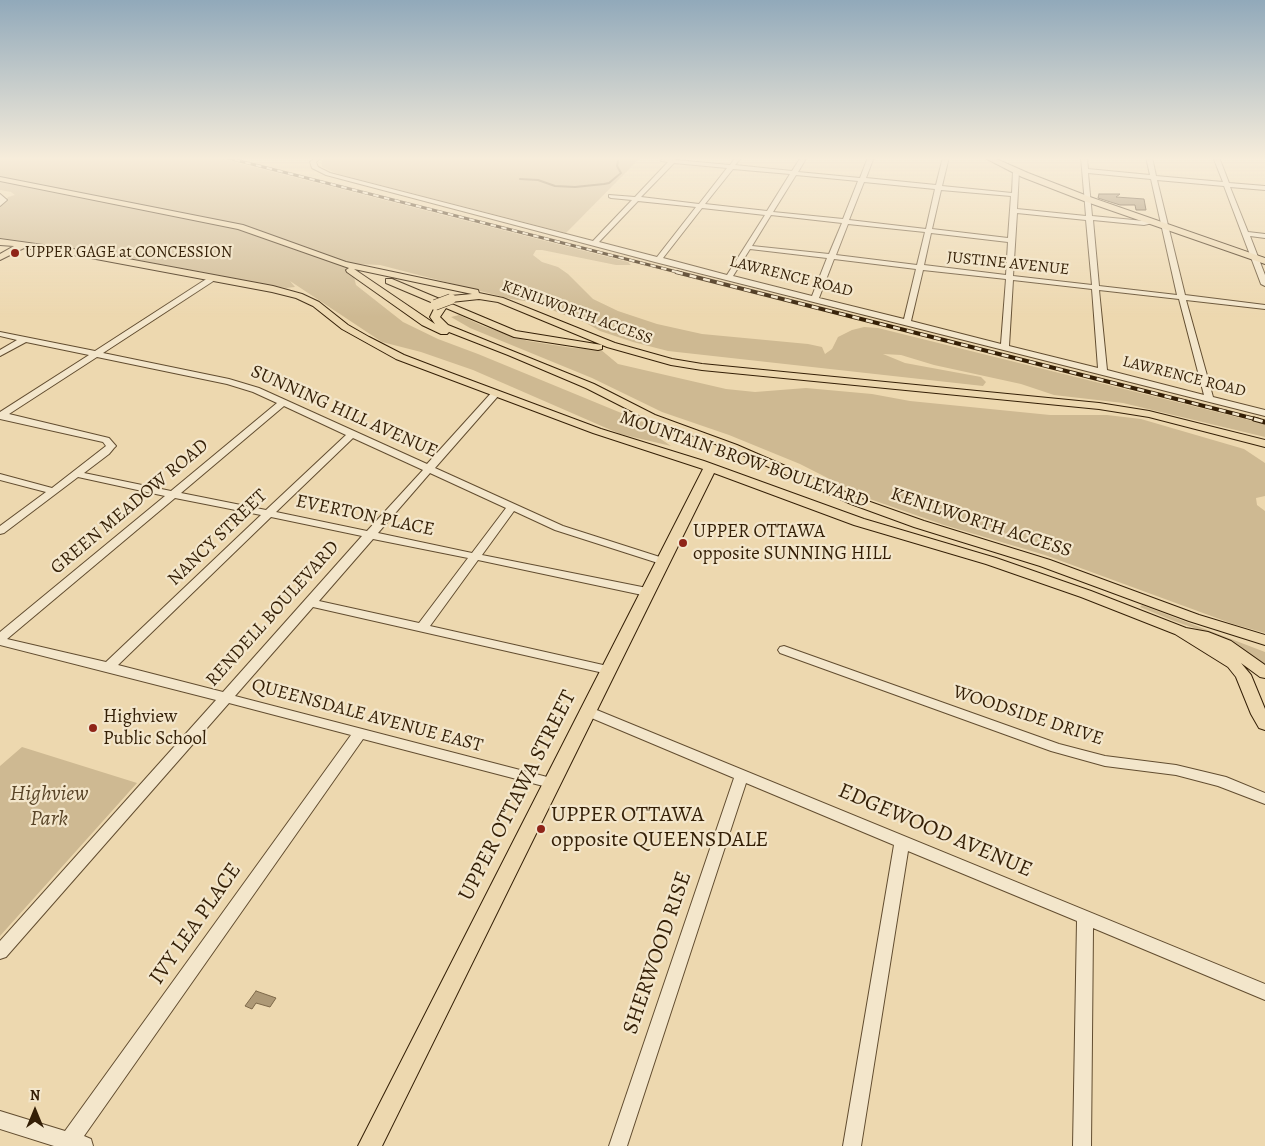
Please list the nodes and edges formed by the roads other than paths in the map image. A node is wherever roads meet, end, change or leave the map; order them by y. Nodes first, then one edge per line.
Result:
1 (157, 210) edge
2 (469, 210) edge
3 (625, 210) edge
4 (697, 210) edge
5 (745, 210) edge
6 (850, 210) edge
7 (933, 210) edge
8 (1088, 210) edge
9 (1120, 210) edge
10 (1162, 210) edge
11 (1237, 210) edge
12 (1014, 211) joint
13 (769, 213) junction
14 (1089, 218) junction
15 (846, 222) junction
16 (1154, 222) junction
17 (1165, 226) junction
18 (929, 231) junction
19 (1246, 234) junction
20 (1265, 236) edge
21 (1012, 240) junction
22 (0, 242) edge
23 (594, 243) junction
24 (23, 245) junction
25 (748, 247) junction
26 (0, 257) edge
27 (1254, 257) junction
28 (831, 258) junction
29 (658, 260) junction
30 (1265, 261) edge
31 (346, 266) junction
32 (920, 268) junction
33 (364, 270) junction
34 (214, 278) junction
35 (729, 278) junction
36 (1009, 278) junction
37 (1265, 284) edge
38 (1095, 288) junction
39 (1182, 298) junction
40 (308, 299) joint
41 (815, 299) junction
42 (500, 300) junction
43 (453, 301) junction
44 (439, 306) junction
45 (1265, 307) edge
46 (907, 322) junction
47 (538, 325) junction
48 (0, 334) edge
49 (447, 334) junction
50 (25, 339) junction
51 (1005, 346) junction
52 (611, 351) junction
53 (0, 354) edge
54 (97, 354) junction
55 (525, 360) junction
56 (1103, 372) junction
57 (894, 387) junction
58 (496, 393) junction
59 (1209, 398) junction
60 (282, 403) junction
61 (1265, 413) edge
62 (0, 415) edge
63 (352, 434) junction
64 (1265, 444) edge
65 (429, 468) junction
66 (710, 468) junction
67 (76, 474) junction
68 (0, 477) edge
69 (53, 492) junction
70 (172, 494) junction
71 (512, 507) junction
72 (268, 514) junction
73 (0, 531) edge
74 (370, 534) junction
75 (474, 557) junction
76 (662, 561) junction
77 (647, 592) junction
78 (309, 602) junction
79 (422, 628) junction
80 (1180, 631) junction
81 (0, 640) edge
82 (1265, 640) edge
83 (784, 650) dead end
84 (109, 667) junction
85 (608, 670) junction
86 (1265, 673) edge
87 (224, 698) junction
88 (587, 711) junction
89 (1265, 724) edge
90 (360, 733) junction
91 (742, 775) junction
92 (551, 783) junction
93 (1265, 799) edge
94 (902, 842) junction
95 (1086, 918) junction
96 (0, 952) edge
97 (1265, 992) edge
98 (0, 1120) edge
99 (77, 1144) edge
100 (370, 1146) edge
101 (618, 1146) edge
102 (852, 1146) edge
103 (1082, 1146) edge

1 - 31 main road
2 - 23 street, LAWRENCE ROAD
3 - 23 street
4 - 29 street
5 - 13 street
6 - 15 street
7 - 18 street
8 - 14 street
9 - 16 main road
10 - 17 street
11 - 19 street
12 - 14 street
12 - 21 street
13 - 15 street
13 - 25 street
14 - 16 street
14 - 38 street
15 - 18 street
15 - 28 street
16 - 17 main road
17 - 27 main road
17 - 39 street
18 - 21 street
18 - 32 street
19 - 20 street
19 - 27 street
21 - 36 street
22 - 24 main road
23 - 29 street, LAWRENCE ROAD
24 - 26 main road
24 - 34 main road
25 - 28 street, JUSTINE AVENUE
25 - 35 street
27 - 30 main road
27 - 37 street
28 - 32 street, JUSTINE AVENUE
28 - 41 street
29 - 35 street, LAWRENCE ROAD
31 - 33 main road
31 - 49 main road
31 - 52 main road
32 - 36 street, JUSTINE AVENUE
32 - 46 street
33 - 42 main road
33 - 47 main road
34 - 40 main road
34 - 54 street
35 - 41 street, LAWRENCE ROAD
36 - 38 street, JUSTINE AVENUE
36 - 51 street
38 - 39 street, JUSTINE AVENUE
38 - 56 street
39 - 45 street, JUSTINE AVENUE
39 - 59 street
40 - 58 main road, MOUNTAIN BROW BOULEVARD
41 - 46 street, LAWRENCE ROAD
42 - 43 main road, KENILWORTH ACCESS
42 - 57 main road, KENILWORTH ACCESS
43 - 44 main road, KENILWORTH ACCESS
43 - 47 main road, KENILWORTH ACCESS
44 - 49 main road, KENILWORTH ACCESS
44 - 55 main road, KENILWORTH ACCESS
46 - 51 street, LAWRENCE ROAD
47 - 52 main road, KENILWORTH ACCESS
48 - 50 street, SUNNING HILL AVENUE
49 - 55 main road, KENILWORTH ACCESS
50 - 53 street
50 - 54 street, SUNNING HILL AVENUE
51 - 56 street, LAWRENCE ROAD
52 - 57 main road, KENILWORTH ACCESS
54 - 60 street, SUNNING HILL AVENUE
54 - 62 street
55 - 82 main road, KENILWORTH ACCESS
56 - 59 street, LAWRENCE ROAD
57 - 64 main road, KENILWORTH ACCESS
58 - 65 street, RENDELL BOULEVARD
58 - 66 main road, MOUNTAIN BROW BOULEVARD
59 - 61 street, LAWRENCE ROAD
60 - 63 street, SUNNING HILL AVENUE
60 - 70 street, GREEN MEADOW ROAD
62 - 67 street
63 - 65 street, SUNNING HILL AVENUE
63 - 72 street, NANCY STREET
65 - 71 street, SUNNING HILL AVENUE
65 - 74 street, RENDELL BOULEVARD
66 - 76 main road, UPPER OTTAWA STREET
66 - 80 main road, MOUNTAIN BROW BOULEVARD
67 - 69 street
67 - 70 street, EVERTON PLACE
68 - 69 street
69 - 73 street
70 - 72 street, EVERTON PLACE
70 - 81 street, GREEN MEADOW ROAD
71 - 75 street
71 - 76 street, SUNNING HILL AVENUE
72 - 74 street, EVERTON PLACE
72 - 84 street, NANCY STREET
74 - 75 street, EVERTON PLACE
74 - 78 street, RENDELL BOULEVARD
75 - 77 street, EVERTON PLACE
75 - 79 street
76 - 77 main road, UPPER OTTAWA STREET
77 - 85 main road, UPPER OTTAWA STREET
78 - 79 street
78 - 87 street, RENDELL BOULEVARD
79 - 85 street
80 - 86 main road, MOUNTAIN BROW BOULEVARD
80 - 89 main road, MOUNTAIN BROW BOULEVARD
81 - 84 street, QUEENSDALE AVENUE EAST
83 - 93 street, WOODSIDE DRIVE
84 - 87 street, QUEENSDALE AVENUE EAST
85 - 88 main road, UPPER OTTAWA STREET
87 - 90 street, QUEENSDALE AVENUE EAST
87 - 96 street, RENDELL BOULEVARD
88 - 91 street, EDGEWOOD AVENUE
88 - 92 main road, UPPER OTTAWA STREET
90 - 92 street, QUEENSDALE AVENUE EAST
90 - 99 street, IVY LEA PLACE
91 - 94 street, EDGEWOOD AVENUE
91 - 101 street, SHERWOOD RISE
92 - 100 main road, UPPER OTTAWA STREET
94 - 95 street, EDGEWOOD AVENUE
94 - 102 street
95 - 97 street, EDGEWOOD AVENUE
95 - 103 street
98 - 99 street

